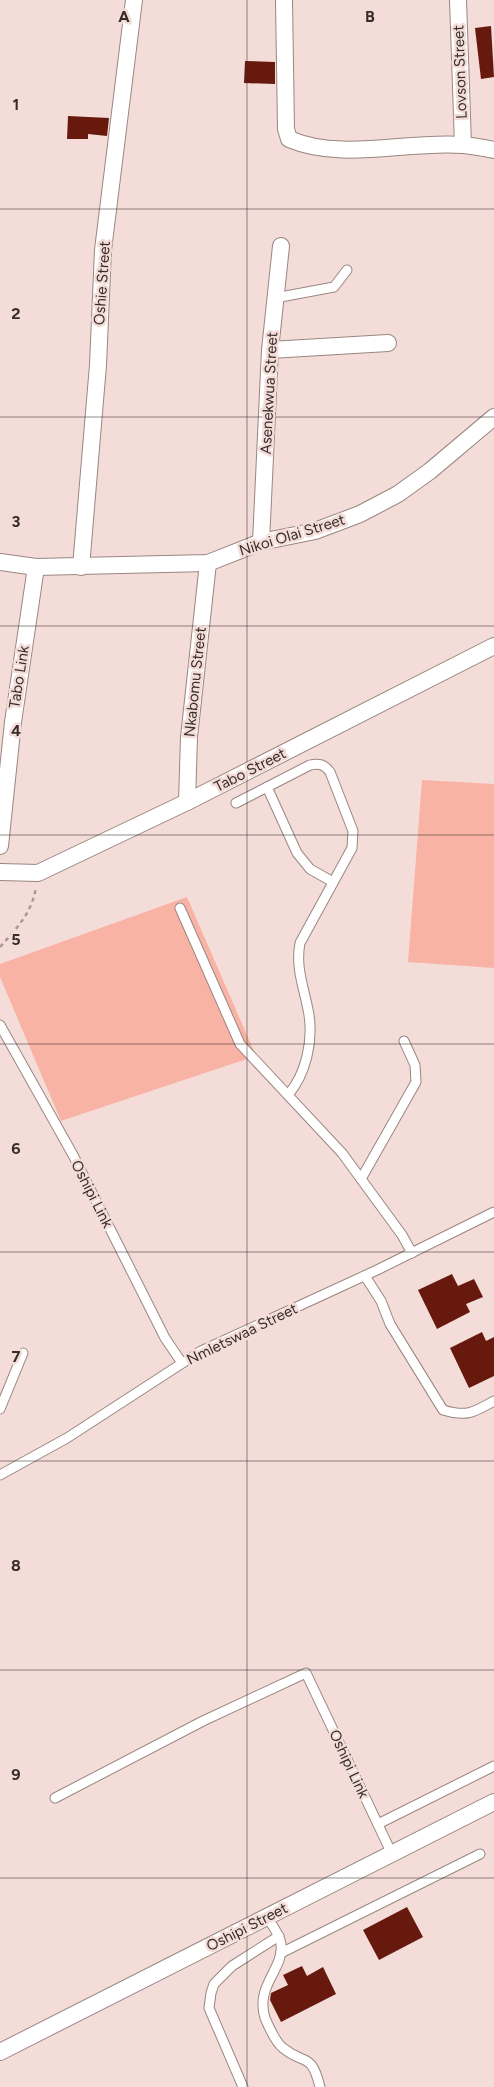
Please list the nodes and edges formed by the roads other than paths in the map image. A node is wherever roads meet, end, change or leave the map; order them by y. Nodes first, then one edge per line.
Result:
1 (134, 0) edge
2 (284, 0) edge
3 (458, 0) edge
4 (463, 145) junction
5 (494, 150) edge
6 (281, 246) dead end
7 (347, 270) dead end
8 (275, 298) junction
9 (388, 343) dead end
10 (270, 350) junction
11 (494, 417) edge
12 (261, 542) junction
13 (0, 562) edge
14 (208, 564) junction
15 (81, 567) junction
16 (36, 568) junction
17 (494, 646) edge
18 (6, 721) edge
19 (267, 787) junction
20 (187, 802) junction
21 (236, 803) dead end
22 (0, 846) edge
23 (0, 872) edge
24 (333, 882) junction
25 (180, 908) dead end
26 (0, 1025) edge
27 (404, 1041) dead end
28 (288, 1094) junction
29 (362, 1179) junction
30 (494, 1212) edge
31 (412, 1253) junction
32 (365, 1276) junction
33 (23, 1353) dead end
34 (182, 1363) junction
35 (494, 1401) edge
36 (0, 1409) edge
37 (0, 1475) edge
38 (494, 1766) edge
39 (55, 1798) dead end
40 (494, 1802) edge
41 (378, 1824) junction
42 (392, 1854) junction
43 (480, 1854) dead end
44 (267, 1917) junction
45 (279, 1936) junction
46 (281, 1953) junction
47 (0, 2052) edge
48 (243, 2087) edge
49 (320, 2087) edge

1 - 15 street, Oshie Street
2 - 4 street
3 - 4 street, Lovson Street
4 - 5 street
6 - 8 street, Asenekwua Street
7 - 8 lane
8 - 10 street, Asenekwua Street
9 - 10 street
10 - 12 street, Asenekwua Street
11 - 12 street, Nikoi Olai Street
12 - 14 street, Nikoi Olai Street
13 - 16 street, Nikoi Olai Street
14 - 15 street, Nikoi Olai Street
14 - 20 street, Nkabomu Street
15 - 16 street, Nikoi Olai Street
16 - 18 street, Tabo Link
17 - 20 street, Tabo Street
18 - 22 street, Tabo Link
19 - 21 lane
19 - 24 lane
19 - 24 lane
20 - 23 street, Tabo Street
24 - 28 lane
25 - 28 lane
26 - 34 lane, Oshipi Link
27 - 29 lane
28 - 29 lane
29 - 31 lane
30 - 31 lane, Nmletswaa Street
31 - 32 lane, Nmletswaa Street
32 - 34 lane, Nmletswaa Street
32 - 35 lane
33 - 36 lane
34 - 37 lane, Nmletswaa Street
38 - 41 lane
39 - 41 lane, Oshipi Link
40 - 42 street, Oshipi Street
41 - 42 lane, Oshipi Link
42 - 44 street, Oshipi Street
43 - 46 lane
44 - 45 lane
44 - 47 street, Oshipi Street
45 - 46 lane
45 - 48 lane
46 - 49 lane

